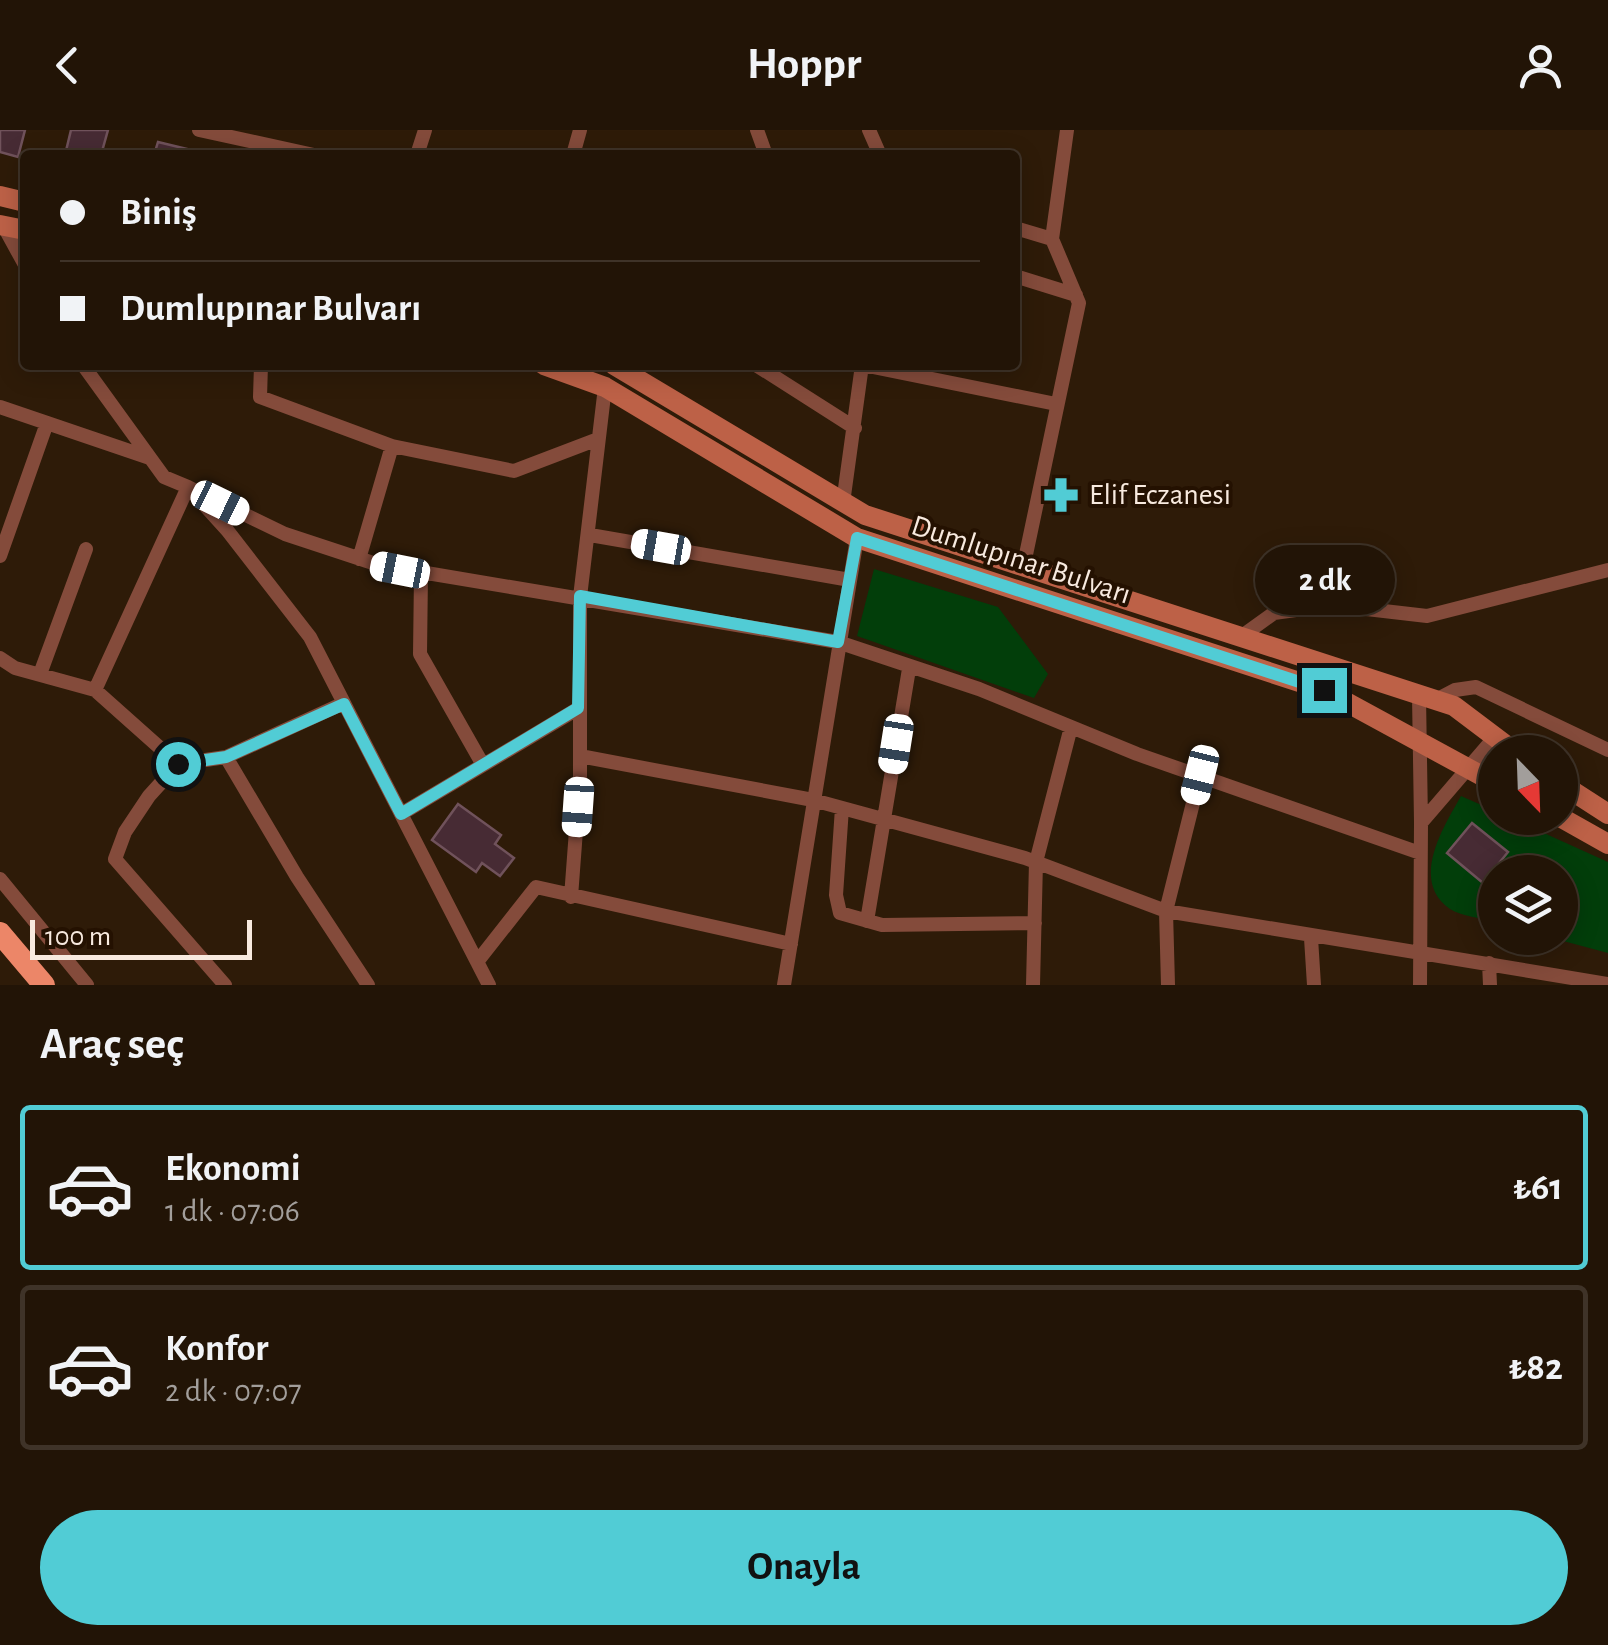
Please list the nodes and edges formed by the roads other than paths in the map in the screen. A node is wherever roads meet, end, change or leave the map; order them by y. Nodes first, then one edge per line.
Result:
1 (200, 130) edge
2 (1066, 130) edge
3 (291, 150) edge
4 (1, 225) edge
5 (1020, 229) edge
6 (1052, 239) junction
7 (20, 257) edge
8 (1020, 278) edge
9 (1076, 295) junction
10 (86, 370) edge
11 (261, 370) edge
12 (558, 370) edge
13 (622, 370) edge
14 (764, 370) edge
15 (779, 370) edge
16 (861, 370) edge
17 (938, 372) edge
18 (786, 384) junction
19 (605, 387) junction
20 (1056, 404) junction
21 (0, 407) edge
22 (47, 423) junction
23 (855, 428) junction
24 (598, 439) junction
25 (392, 446) junction
26 (150, 458) junction
27 (188, 488) junction
28 (842, 503) junction
29 (7, 514) edge
30 (590, 535) junction
31 (857, 538) junction
32 (86, 549) dead end
33 (0, 556) edge
34 (359, 559) junction
35 (1024, 564) junction
36 (1608, 570) edge
37 (421, 574) junction
38 (850, 580) junction
39 (580, 596) junction
40 (1242, 636) junction
41 (838, 642) junction
42 (0, 658) edge
43 (909, 668) junction
44 (40, 674) junction
45 (95, 690) junction
46 (1428, 698) junction
47 (344, 704) junction
48 (578, 708) junction
49 (1072, 727) junction
50 (1491, 735) edge
51 (1420, 741) junction
52 (1608, 750) edge
53 (1478, 755) edge
54 (580, 756) junction
55 (226, 757) junction
56 (178, 764) junction
57 (483, 765) junction
58 (1466, 767) junction
59 (1478, 774) edge
60 (1200, 775) junction
61 (1578, 795) edge
62 (814, 800) junction
63 (842, 808) junction
64 (401, 814) junction
65 (1608, 814) edge
66 (883, 819) junction
67 (1421, 823) junction
68 (1578, 827) edge
69 (1608, 844) edge
70 (1420, 853) junction
71 (1036, 862) junction
72 (0, 879) edge
73 (572, 897) junction
74 (1166, 911) junction
75 (867, 921) junction
76 (1034, 923) junction
77 (0, 933) edge
78 (1311, 938) junction
79 (791, 944) junction
80 (1418, 950) junction
81 (1489, 963) junction
82 (483, 974) edge
83 (1608, 984) edge
84 (44, 985) edge
85 (88, 985) edge
86 (226, 985) edge
87 (368, 985) edge
88 (471, 985) edge
89 (784, 985) edge
90 (1033, 985) edge
91 (1168, 985) edge
92 (1314, 985) edge
93 (1420, 985) edge
94 (1490, 985) edge

1 - 3 street
2 - 6 street
4 - 7 street
5 - 6 street
6 - 9 street
8 - 9 street
9 - 20 street
10 - 26 street
11 - 25 street
12 - 19 main road, Dumlupınar Bulvarı
13 - 28 main road, Dumlupınar Bulvarı
14 - 18 street
15 - 18 street
16 - 23 street
17 - 20 street
18 - 23 street
19 - 24 street
19 - 31 main road, Dumlupınar Bulvarı
20 - 35 street
21 - 22 street
22 - 26 street
22 - 29 street
23 - 28 street
24 - 25 street
24 - 30 street
25 - 34 street
26 - 27 street
27 - 34 street
27 - 45 street
27 - 47 street
28 - 35 main road, Dumlupınar Bulvarı
29 - 33 street
30 - 38 street
30 - 39 street
31 - 38 street
31 - 51 main road, Dumlupınar Bulvarı
32 - 44 street
34 - 37 street
35 - 40 main road, Dumlupınar Bulvarı
36 - 40 street
37 - 39 street
37 - 57 street
38 - 41 street
39 - 41 street
39 - 48 street
40 - 46 main road, Dumlupınar Bulvarı
41 - 43 street
41 - 62 street
42 - 44 street
43 - 49 street
43 - 66 street
44 - 45 street
45 - 56 street
46 - 50 main road, Dumlupınar Bulvarı
46 - 51 street
46 - 52 street
47 - 55 street
47 - 64 street
48 - 54 street
48 - 57 street
49 - 60 street
49 - 71 street
51 - 58 main road, Dumlupınar Bulvarı
51 - 67 street
53 - 58 street
54 - 62 street
54 - 73 street
55 - 56 street
55 - 87 street
56 - 86 street
57 - 64 street
58 - 59 main road, Dumlupınar Bulvarı
58 - 67 street
60 - 70 street
60 - 74 street
61 - 65 main road
62 - 63 street
62 - 79 street
63 - 66 street
63 - 75 street
64 - 82 street
66 - 71 street
66 - 75 street
67 - 70 street
68 - 69 main road
70 - 80 street
71 - 74 street
71 - 76 street
72 - 85 street
73 - 79 street
73 - 82 street
74 - 78 street
74 - 91 street
75 - 76 street
76 - 90 street
77 - 84 highway
78 - 80 street
78 - 92 street
79 - 89 street
80 - 81 street
80 - 93 street
81 - 83 street
81 - 94 street
82 - 88 street

